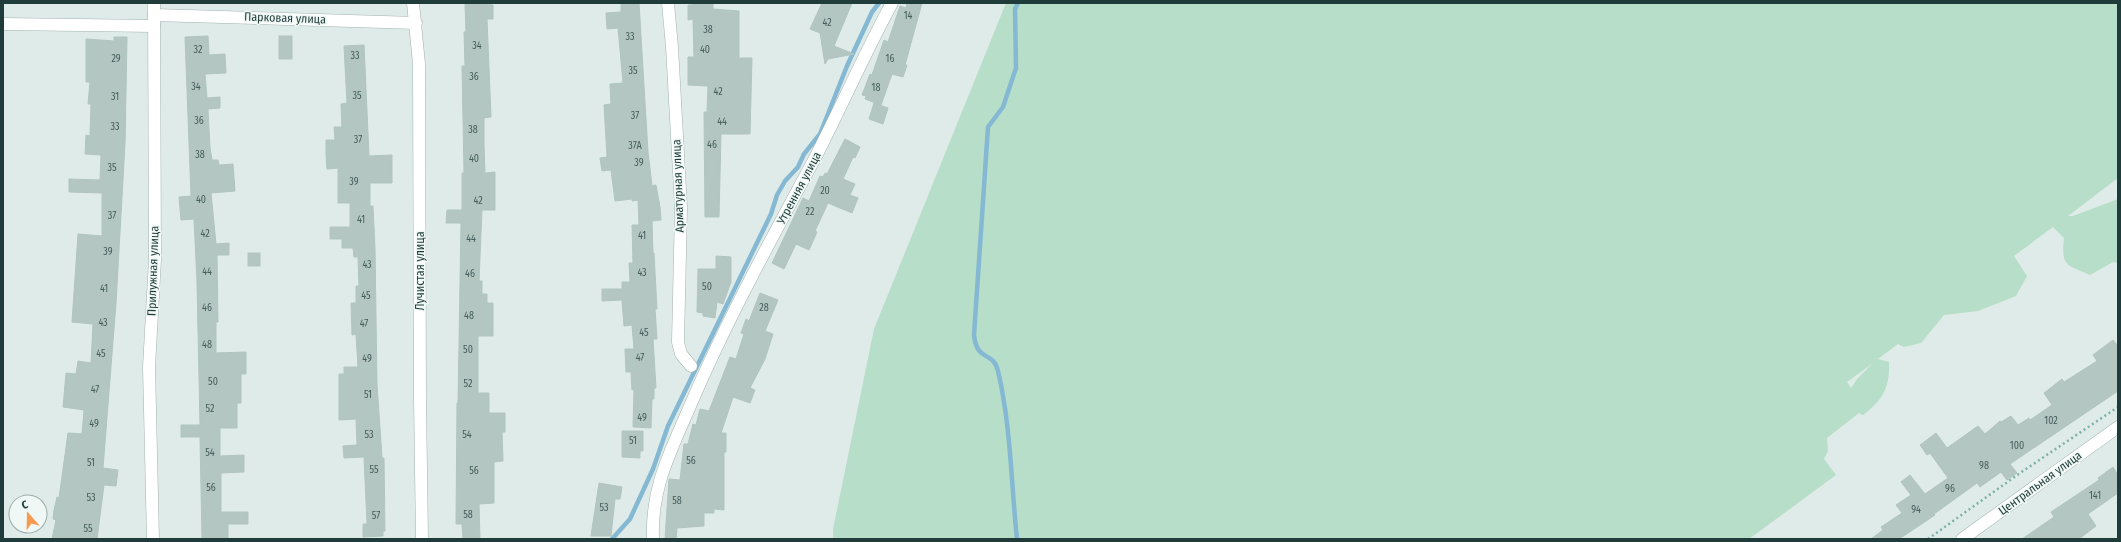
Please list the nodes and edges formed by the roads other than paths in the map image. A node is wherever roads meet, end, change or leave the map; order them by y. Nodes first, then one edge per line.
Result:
1 (154, 3) edge
2 (413, 3) edge
3 (668, 3) edge
4 (892, 3) edge
5 (154, 21) junction
6 (416, 23) junction
7 (3, 24) edge
8 (699, 369) junction
9 (2118, 427) edge
10 (153, 539) edge
11 (422, 539) edge
12 (654, 539) edge
13 (1962, 539) edge

1 - 5 street, Прилужная улица
2 - 6 street, Лучистая улица
3 - 8 street, Арматурная улица
4 - 8 street, Утренняя улица
5 - 6 street, Парковая улица
5 - 7 street, Парковая улица
5 - 10 street, Прилужная улица
6 - 11 street, Лучистая улица
8 - 12 street
9 - 13 street, Центральная улица

